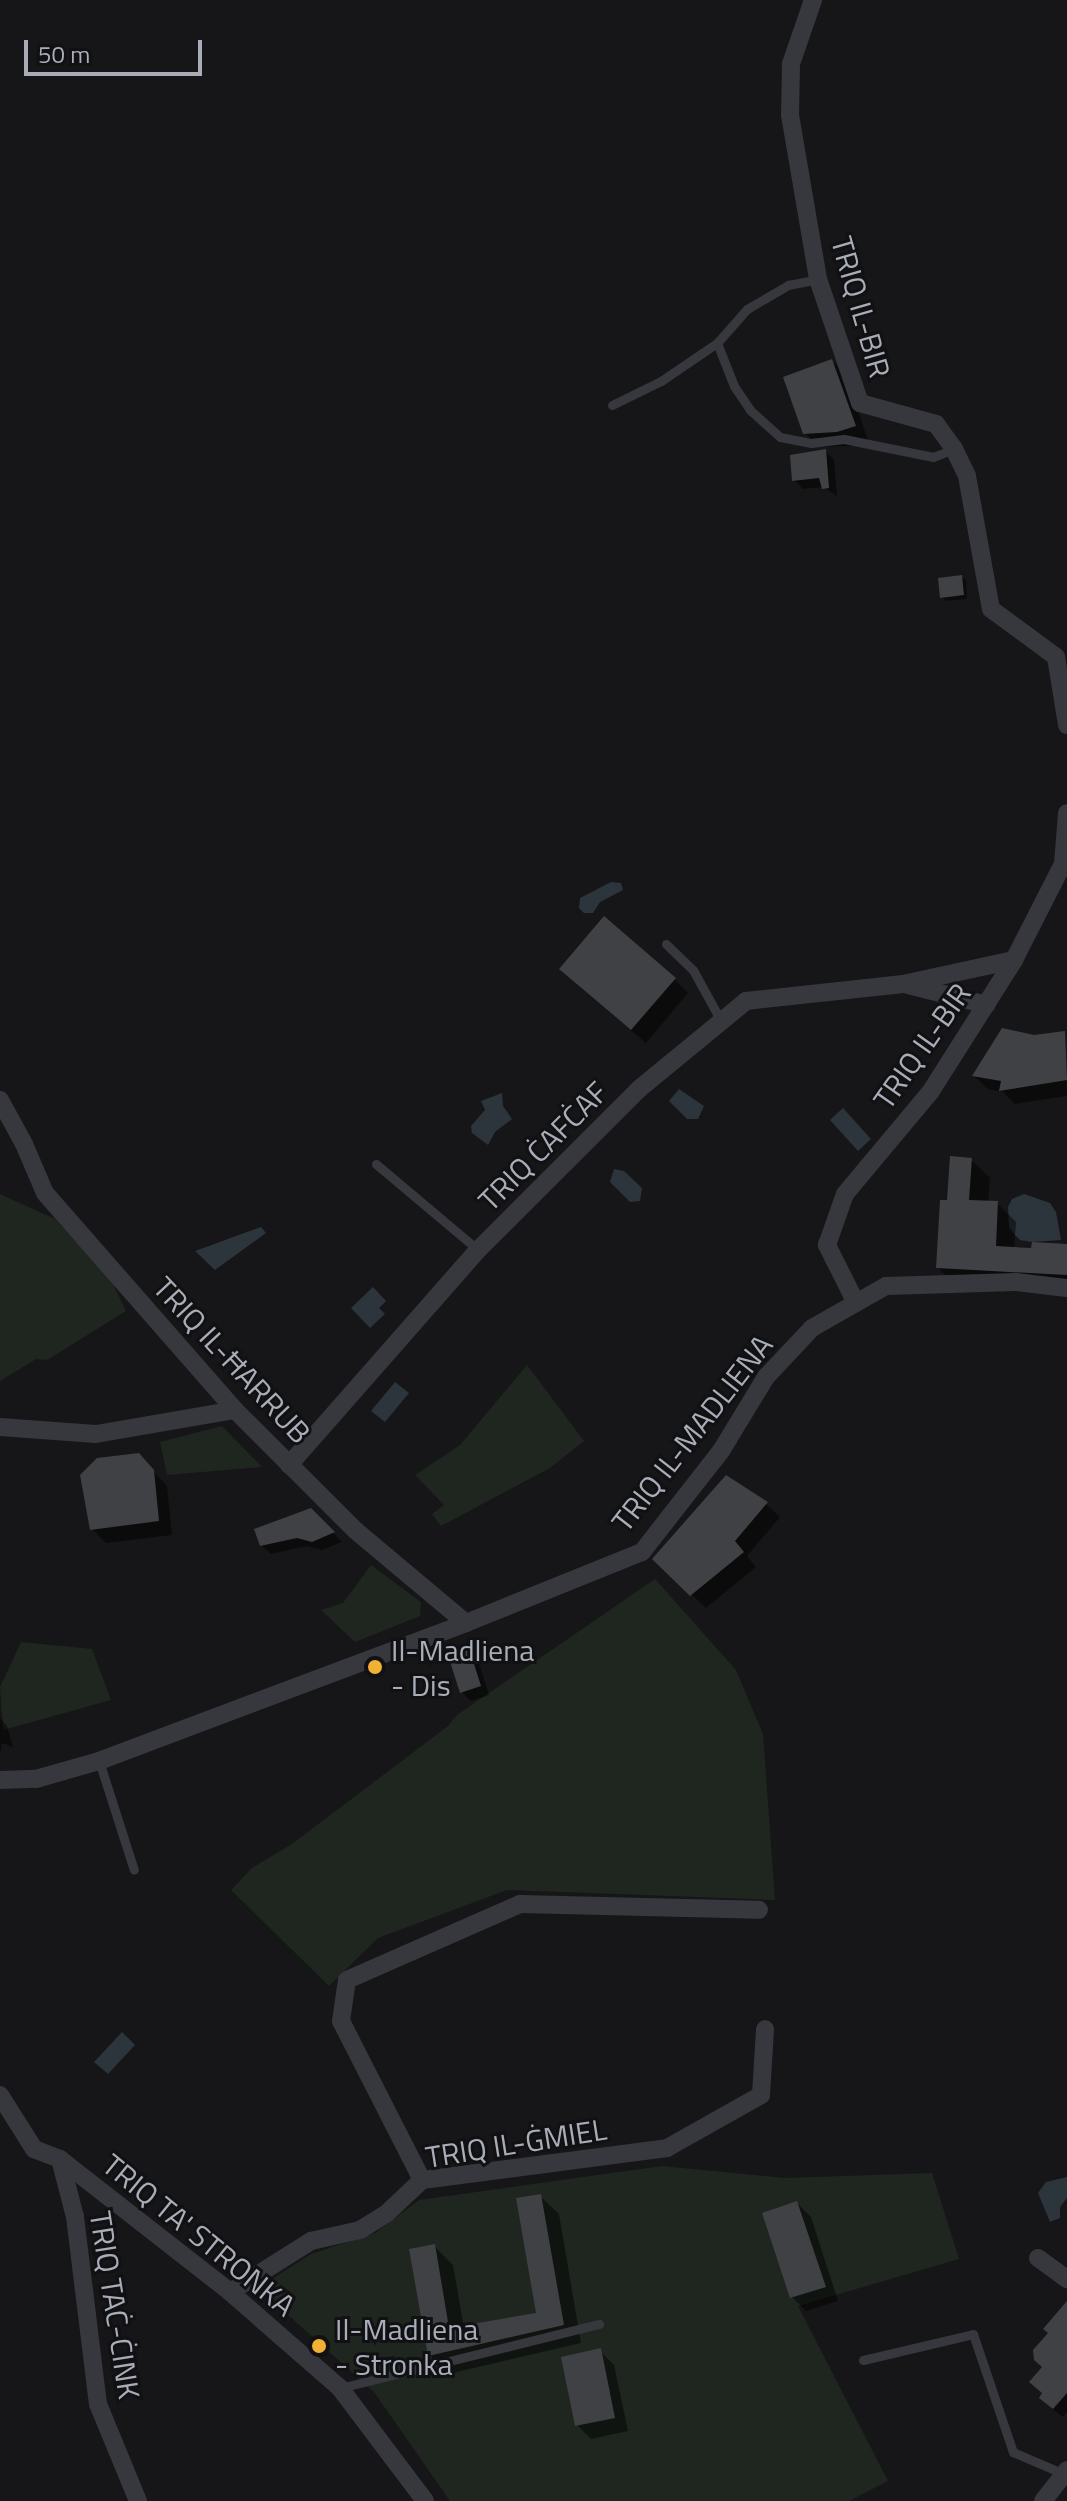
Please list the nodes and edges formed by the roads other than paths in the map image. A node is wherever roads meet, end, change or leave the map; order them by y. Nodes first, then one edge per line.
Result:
1 (813, 0) edge
2 (818, 279) junction
3 (717, 343) junction
4 (612, 405) dead end
5 (954, 449) junction
6 (1062, 656) edge
7 (1067, 725) edge
8 (1067, 813) edge
9 (666, 944) dead end
10 (1014, 960) junction
11 (903, 984) junction
12 (987, 1005) junction
13 (721, 1021) junction
14 (0, 1100) edge
15 (6, 1124) edge
16 (376, 1164) dead end
17 (478, 1250) junction
18 (1067, 1288) edge
19 (855, 1301) junction
20 (235, 1410) junction
21 (0, 1427) edge
22 (289, 1465) junction
23 (466, 1623) junction
24 (99, 1761) junction
25 (0, 1780) edge
26 (134, 1870) dead end
27 (759, 1910) dead end
28 (765, 2029) dead end
29 (0, 2095) edge
30 (60, 2159) junction
31 (422, 2180) junction
32 (1038, 2258) dead end
33 (1067, 2279) edge
34 (230, 2292) junction
35 (599, 2324) dead end
36 (863, 2360) dead end
37 (340, 2388) junction
38 (1066, 2472) edge
39 (138, 2501) edge
40 (425, 2501) edge
41 (1043, 2501) edge

1 - 2 street, TRIQ IL-BIR
2 - 3 lane
2 - 5 street, TRIQ IL-BIR
3 - 4 lane
3 - 5 lane
5 - 6 street, TRIQ IL-BIR
6 - 7 street, TRIQ IL-BIR
8 - 10 street, TRIQ IL-BIR
9 - 13 lane
10 - 11 street, TRIQ ĊAFĊAF
10 - 12 street, TRIQ IL-BIR
11 - 12 street, TRIQ ĊAFĊAF
11 - 13 street, TRIQ ĊAFĊAF
12 - 19 street, TRIQ IL-BIR
13 - 17 street, TRIQ ĊAFĊAF
14 - 15 street, TRIQ IL-ĦARRUB
15 - 20 street, TRIQ IL-ĦARRUB
16 - 17 lane
17 - 22 street, TRIQ ĊAFĊAF
18 - 19 street, TRIQ IL-MADLIENA
19 - 23 street, TRIQ IL-MADLIENA
20 - 21 street
20 - 22 street, TRIQ IL-ĦARRUB
22 - 23 street, TRIQ IL-ĦARRUB
23 - 24 street, TRIQ IL-MADLIENA
24 - 25 street, TRIQ IL-MADLIENA
24 - 26 lane
27 - 31 street
28 - 31 street, TRIQ IL-ĠMIEL
29 - 30 street, TRIQ TA' STRONKA
30 - 34 street, TRIQ TA' STRONKA
30 - 39 street, TRIQ TAĊ-ĊINK
31 - 34 street, TRIQ IL-ĠMIEL
32 - 33 street
34 - 37 street, TRIQ TA' STRONKA
35 - 37 lane
36 - 38 lane
37 - 40 street, TRIQ TA' STRONKA
38 - 41 street

